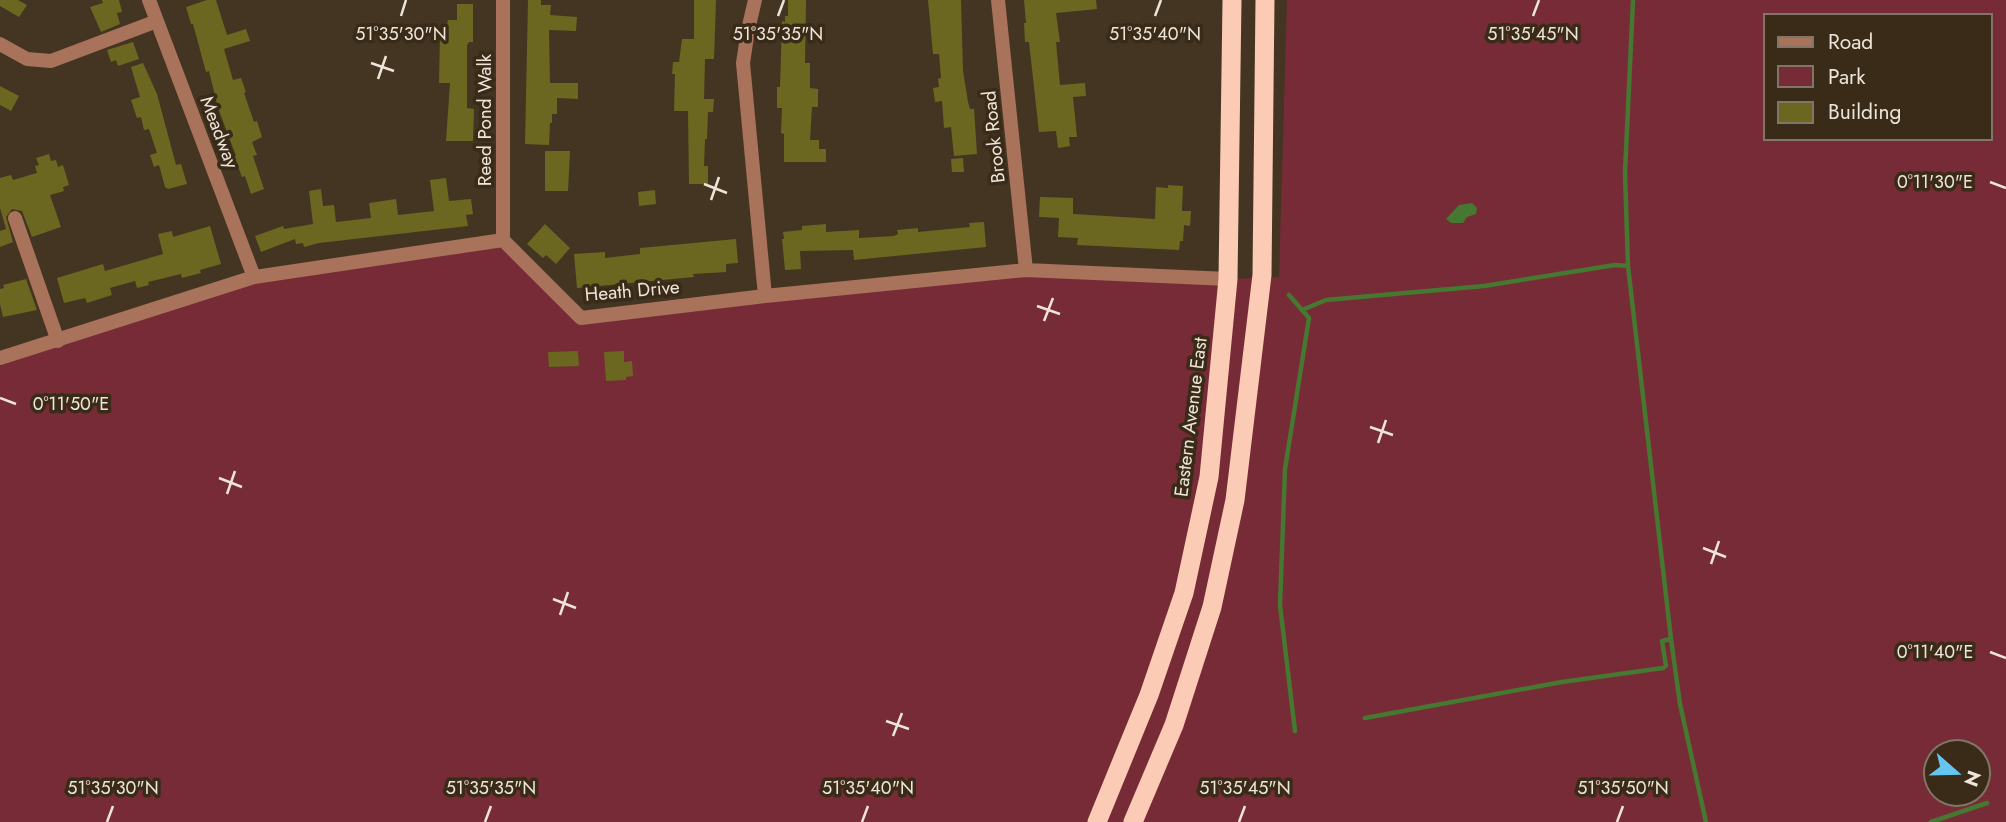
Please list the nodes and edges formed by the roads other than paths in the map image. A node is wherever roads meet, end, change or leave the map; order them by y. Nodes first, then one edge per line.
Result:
1 (149, 0) edge
2 (503, 0) edge
3 (755, 0) edge
4 (999, 0) edge
5 (1232, 0) edge
6 (1265, 0) edge
7 (157, 21) junction
8 (0, 44) edge
9 (15, 218) dead end
10 (503, 240) junction
11 (1026, 270) junction
12 (254, 277) junction
13 (1228, 279) junction
14 (765, 296) junction
15 (58, 341) junction
16 (0, 358) edge
17 (1097, 822) edge
18 (1133, 822) edge

1 - 7 street, Meadway
2 - 10 street, Reed Pond Walk
3 - 14 street
4 - 11 street, Brook Road
5 - 13 highway, Eastern Avenue East
6 - 18 highway
7 - 8 street
7 - 12 street, Meadway
9 - 15 street
10 - 12 street
10 - 14 street, Heath Drive
11 - 13 street, Heath Drive
11 - 14 street, Heath Drive
12 - 15 street
13 - 17 highway, Eastern Avenue East
15 - 16 street

